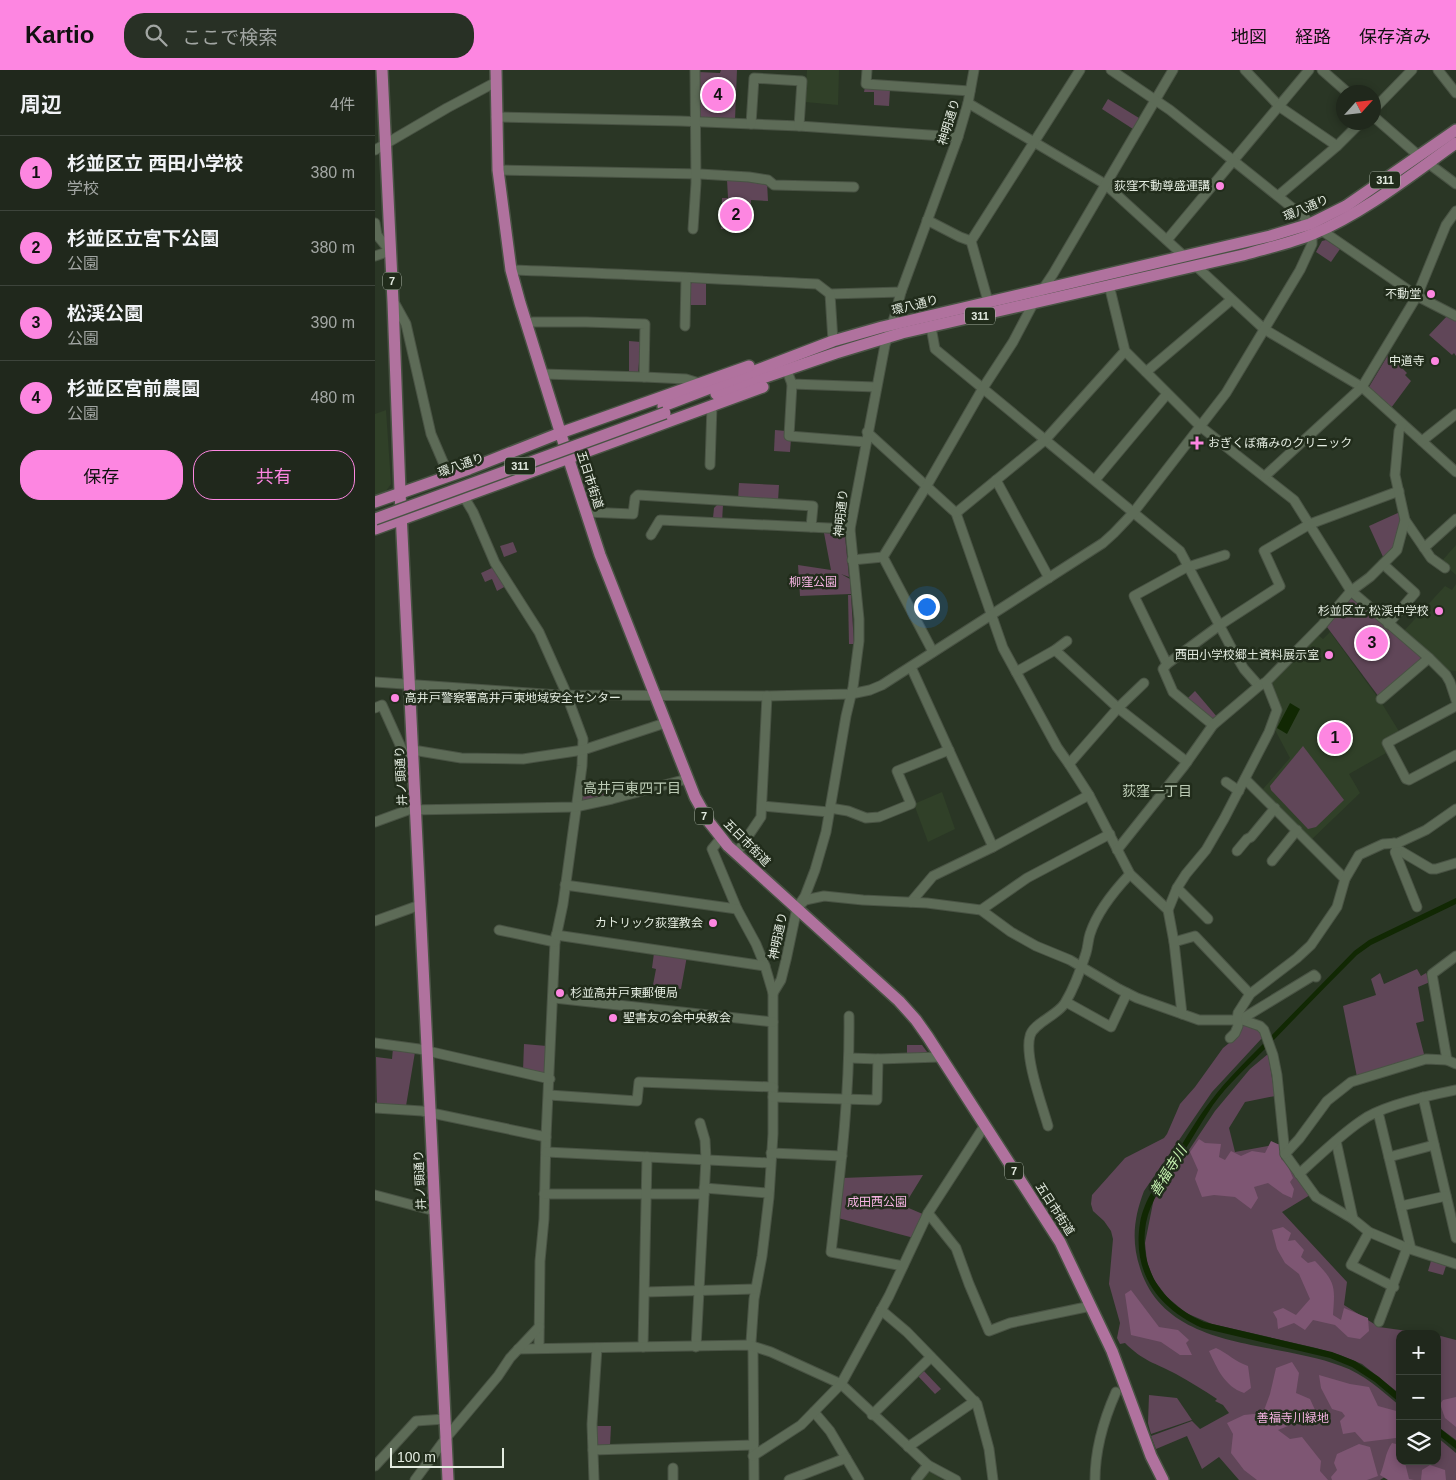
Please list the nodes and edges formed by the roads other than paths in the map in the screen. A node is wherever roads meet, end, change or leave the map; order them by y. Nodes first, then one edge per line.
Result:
1 (382, 70) edge
2 (496, 70) edge
3 (695, 70) edge
4 (867, 70) edge
5 (973, 70) edge
6 (1080, 70) edge
7 (1111, 70) edge
8 (1173, 70) edge
9 (1245, 70) edge
10 (1309, 70) edge
11 (1322, 70) edge
12 (1412, 70) edge
13 (1438, 70) edge
14 (496, 82) junction
15 (1339, 85) edge
16 (970, 91) junction
17 (1456, 93) edge
18 (1155, 100) junction
19 (969, 102) junction
20 (1381, 102) edge
21 (1280, 107) junction
22 (497, 117) junction
23 (696, 122) junction
24 (1381, 123) edge
25 (751, 124) junction
26 (799, 126) junction
27 (1353, 130) edge
28 (1456, 130) edge
29 (958, 137) junction
30 (1034, 142) junction
31 (1456, 143) edge
32 (385, 144) junction
33 (1337, 146) junction
34 (375, 150) edge
35 (1424, 159) junction
36 (1233, 161) junction
37 (498, 170) junction
38 (696, 174) junction
39 (1105, 184) junction
40 (1456, 184) edge
41 (854, 187) dead end
42 (1278, 196) junction
43 (1456, 211) edge
44 (927, 220) junction
45 (375, 223) edge
46 (693, 229) dead end
47 (1315, 229) junction
48 (1167, 240) junction
49 (971, 241) junction
50 (390, 251) junction
51 (375, 256) edge
52 (1184, 256) junction
53 (1196, 266) junction
54 (511, 270) junction
55 (686, 278) junction
56 (1109, 285) junction
57 (1043, 288) junction
58 (901, 292) junction
59 (830, 294) junction
60 (1417, 296) junction
61 (1231, 300) junction
62 (989, 301) junction
63 (393, 302) junction
64 (1033, 304) junction
65 (1456, 316) edge
66 (527, 324) junction
67 (892, 324) junction
68 (685, 326) dead end
69 (931, 327) junction
70 (1264, 329) junction
71 (888, 338) junction
72 (833, 341) junction
73 (1125, 352) junction
74 (778, 362) junction
75 (785, 372) junction
76 (1146, 372) junction
77 (543, 374) junction
78 (644, 376) junction
79 (699, 383) junction
80 (793, 384) junction
81 (1362, 387) junction
82 (877, 388) junction
83 (983, 388) junction
84 (1167, 394) junction
85 (711, 405) junction
86 (664, 409) junction
87 (1456, 414) edge
88 (1402, 424) junction
89 (1201, 427) junction
90 (867, 432) junction
91 (560, 433) junction
92 (1045, 440) junction
93 (1422, 441) junction
94 (865, 442) junction
95 (568, 457) junction
96 (710, 465) dead end
97 (1456, 472) edge
98 (449, 476) junction
99 (1265, 476) junction
100 (996, 480) junction
101 (1095, 480) junction
102 (927, 487) junction
103 (1399, 491) junction
104 (400, 492) junction
105 (464, 497) junction
106 (375, 502) edge
107 (375, 511) edge
108 (586, 512) junction
109 (1133, 513) junction
110 (956, 514) junction
111 (375, 519) edge
112 (402, 519) junction
113 (1456, 519) edge
114 (1405, 520) junction
115 (1310, 524) junction
116 (811, 527) junction
117 (375, 529) edge
118 (850, 529) junction
119 (651, 535) dead end
120 (1424, 548) junction
121 (1225, 555) dead end
122 (883, 557) junction
123 (852, 560) junction
124 (1383, 564) junction
125 (1189, 568) junction
126 (1445, 568) dead end
127 (1049, 578) junction
128 (1351, 591) junction
129 (991, 615) junction
130 (1388, 624) junction
131 (1220, 625) junction
132 (1067, 640) dead end
133 (1055, 650) junction
134 (933, 652) junction
135 (1429, 658) junction
136 (1167, 664) junction
137 (911, 667) junction
138 (1016, 672) junction
139 (1456, 673) edge
140 (1446, 676) junction
141 (375, 682) edge
142 (1144, 683) dead end
143 (410, 684) junction
144 (1263, 684) junction
145 (851, 694) junction
146 (567, 695) junction
147 (654, 695) junction
148 (767, 696) junction
149 (1381, 699) dead end
150 (1456, 700) edge
151 (1456, 706) edge
152 (375, 708) edge
153 (1118, 708) junction
154 (665, 723) junction
155 (1213, 725) junction
156 (583, 750) junction
157 (949, 750) junction
158 (413, 755) junction
159 (1456, 755) edge
160 (1187, 762) junction
161 (1069, 764) junction
162 (687, 779) junction
163 (1245, 780) junction
164 (1226, 782) dead end
165 (1239, 790) junction
166 (1089, 795) junction
167 (762, 806) junction
168 (575, 807) junction
169 (1275, 808) junction
170 (416, 809) junction
171 (1456, 809) edge
172 (829, 810) junction
173 (375, 822) edge
174 (1297, 830) junction
175 (1110, 834) junction
176 (721, 838) junction
177 (1396, 846) junction
178 (993, 847) junction
179 (1117, 850) junction
180 (1237, 851) dead end
181 (736, 854) junction
182 (1272, 860) dead end
183 (1456, 863) edge
184 (1130, 874) junction
185 (1345, 879) junction
186 (565, 885) junction
187 (1177, 888) junction
188 (911, 902) junction
189 (420, 905) junction
190 (1417, 907) dead end
191 (797, 908) junction
192 (737, 909) junction
193 (981, 910) junction
194 (1168, 910) junction
195 (1208, 920) dead end
196 (375, 921) edge
197 (499, 930) dead end
198 (556, 938) junction
199 (1174, 942) junction
200 (1456, 956) edge
201 (765, 966) junction
202 (1082, 966) junction
203 (1316, 977) dead end
204 (773, 993) junction
205 (1127, 993) junction
206 (1250, 994) junction
207 (554, 998) junction
208 (1066, 1002) junction
209 (1183, 1014) junction
210 (849, 1016) dead end
211 (1240, 1020) junction
212 (773, 1022) junction
213 (1229, 1038) dead end
214 (375, 1043) edge
215 (427, 1050) junction
216 (940, 1057) junction
217 (850, 1058) junction
218 (878, 1059) junction
219 (1447, 1060) junction
220 (1456, 1064) edge
221 (550, 1079) junction
222 (773, 1087) junction
223 (1456, 1090) edge
224 (549, 1095) junction
225 (773, 1097) junction
226 (1423, 1097) junction
227 (847, 1098) junction
228 (375, 1108) edge
229 (1378, 1112) junction
230 (430, 1113) junction
231 (700, 1123) dead end
232 (985, 1125) junction
233 (1048, 1126) dead end
234 (546, 1137) junction
235 (1336, 1142) junction
236 (1434, 1145) junction
237 (546, 1152) junction
238 (1285, 1154) junction
239 (842, 1156) junction
240 (647, 1157) junction
241 (1389, 1157) junction
242 (771, 1158) junction
243 (706, 1159) junction
244 (1299, 1174) junction
245 (704, 1191) junction
246 (646, 1193) junction
247 (768, 1193) junction
248 (544, 1194) junction
249 (375, 1195) edge
250 (1446, 1196) junction
251 (1401, 1206) junction
252 (435, 1210) junction
253 (928, 1213) junction
254 (1353, 1219) junction
255 (1369, 1232) junction
256 (1456, 1238) edge
257 (1409, 1248) junction
258 (1456, 1264) edge
259 (903, 1266) junction
260 (1393, 1287) junction
261 (755, 1289) junction
262 (699, 1290) junction
263 (645, 1292) junction
264 (1091, 1306) junction
265 (881, 1310) junction
266 (1379, 1322) dead end
267 (539, 1327) junction
268 (752, 1346) junction
269 (696, 1347) junction
270 (539, 1348) junction
271 (597, 1348) junction
272 (643, 1348) junction
273 (518, 1349) junction
274 (931, 1357) junction
275 (841, 1384) junction
276 (1116, 1392) dead end
277 (975, 1401) junction
278 (814, 1412) junction
279 (872, 1415) junction
280 (445, 1419) junction
281 (446, 1438) junction
282 (753, 1445) junction
283 (908, 1447) junction
284 (593, 1450) junction
285 (753, 1456) junction
286 (846, 1458) junction
287 (928, 1465) junction
288 (375, 1466) edge
289 (673, 1468) dead end
290 (415, 1480) edge
291 (448, 1480) edge
292 (594, 1480) edge
293 (673, 1480) edge
294 (754, 1480) edge
295 (789, 1480) edge
296 (859, 1480) edge
297 (916, 1480) edge
298 (956, 1480) edge
299 (993, 1480) edge
300 (1095, 1480) edge
301 (1163, 1480) edge

1 - 32 main road, 井ノ頭通り / 7
2 - 14 main road, 五日市街道 / 7
3 - 23 street
4 - 16 street
5 - 16 street, 神明通り
6 - 30 street
7 - 18 street
8 - 18 street
9 - 21 street
10 - 21 street
11 - 15 street
12 - 20 street
13 - 17 street
14 - 22 main road, 五日市街道 / 7
14 - 32 street
16 - 19 street, 神明通り
18 - 36 street
18 - 39 street
19 - 29 street, 神明通り
19 - 30 street
21 - 33 street
21 - 36 street
22 - 23 street
22 - 37 main road, 五日市街道 / 7
23 - 25 street
23 - 38 street
24 - 35 street
25 - 26 street
25 - 26 street
26 - 29 street
27 - 33 street
28 - 35 main road, 環八通り / 311
29 - 44 street, 神明通り
30 - 39 street
30 - 49 street
31 - 35 main road, 環八通り / 311
32 - 34 street
32 - 50 main road, 井ノ頭通り / 7
33 - 42 street
35 - 40 street
35 - 47 main road, 環八通り / 311
36 - 42 street
36 - 48 street
37 - 38 street
37 - 54 main road, 五日市街道 / 7
38 - 41 street
38 - 46 street
39 - 48 street
39 - 57 street
42 - 47 street
43 - 60 street
44 - 49 street
44 - 58 street, 神明通り
45 - 50 street
47 - 52 main road, 環八通り / 311
47 - 53 main road, 環八通り / 311
47 - 60 street
47 - 70 street
48 - 52 street
49 - 62 street
50 - 51 street
50 - 63 main road, 井ノ頭通り / 7
52 - 57 main road, 環八通り / 311
53 - 56 main road, 環八通り / 311
53 - 61 street
54 - 55 street
54 - 66 main road, 五日市街道 / 7
55 - 59 street
55 - 68 street
56 - 64 main road, 環八通り / 311
56 - 73 street
57 - 62 main road, 環八通り / 311
57 - 64 street
58 - 59 street
58 - 67 street, 神明通り
59 - 72 street
60 - 65 street
60 - 81 street
61 - 70 street
61 - 76 street
62 - 67 main road, 環八通り / 311
63 - 98 street
63 - 104 main road, 井ノ頭通り / 7
64 - 69 main road, 環八通り / 311
64 - 83 street
66 - 77 main road, 五日市街道 / 7
66 - 78 street
67 - 71 street, 神明通り
67 - 72 main road, 環八通り / 311
69 - 71 main road, 環八通り / 311
69 - 83 street
70 - 81 street
70 - 89 street
71 - 75 main road, 環八通り / 311
71 - 82 street, 神明通り
72 - 74 main road, 環八通り / 311
73 - 76 street
73 - 92 street
74 - 79 main road
74 - 86 main road, 環八通り / 311
75 - 80 street
75 - 85 main road
75 - 86 main road, 環八通り / 311
76 - 84 street
77 - 78 street
77 - 91 main road, 五日市街道 / 7
78 - 79 street
79 - 91 main road
80 - 82 street
80 - 94 street
81 - 88 street
81 - 99 street
82 - 90 street, 神明通り
83 - 92 street
83 - 102 street
84 - 89 street
84 - 101 street
85 - 95 main road
85 - 96 street
86 - 107 main road, 環八通り / 311
86 - 111 main road, 環八通り / 311, bridge
87 - 93 street
88 - 93 street
88 - 103 street
89 - 99 street
89 - 109 street
90 - 94 street, 神明通り
90 - 102 street
91 - 95 main road, 五日市街道 / 7
91 - 98 main road
92 - 100 street
92 - 101 street
93 - 97 street
94 - 118 street, 神明通り
95 - 105 main road
95 - 108 main road, 五日市街道 / 7
98 - 104 main road
99 - 115 street
100 - 110 street
100 - 127 street
101 - 109 street
102 - 110 street
102 - 122 street
103 - 114 street
103 - 115 street
104 - 106 main road
104 - 112 main road, 井ノ頭通り
105 - 112 main road
105 - 146 street
108 - 116 street
108 - 147 main road, 五日市街道 / 7
109 - 125 street
109 - 127 street
110 - 129 street
112 - 117 main road
112 - 143 main road, 井ノ頭通り
113 - 120 street
114 - 120 street
114 - 124 street
115 - 128 street
115 - 131 street
116 - 118 street
116 - 119 street
118 - 123 street, 神明通り
120 - 126 street
121 - 125 street
122 - 123 street
122 - 134 street
123 - 145 street, 神明通り
124 - 128 street
124 - 130 street
125 - 131 street
125 - 136 street
127 - 129 street
128 - 130 street
128 - 144 street
129 - 134 street
129 - 138 street
130 - 135 street
131 - 136 street
131 - 144 street
132 - 133 street
133 - 138 street
133 - 153 street
134 - 137 street
135 - 140 street
135 - 149 street
136 - 155 street
137 - 145 street
137 - 157 street
138 - 161 street
139 - 140 street
140 - 150 street
141 - 143 street
142 - 153 street
143 - 146 street
143 - 158 main road, 井ノ頭通り
144 - 155 street
144 - 163 street
145 - 148 street
145 - 172 street, 神明通り
146 - 147 street
146 - 156 street
147 - 148 street
147 - 154 main road, 五日市街道 / 7
148 - 167 street
151 - 159 street
152 - 158 street
153 - 160 street
153 - 161 street
154 - 156 street
154 - 162 main road, 五日市街道 / 7
155 - 160 street
156 - 158 street
156 - 168 street
157 - 172 street
157 - 178 street
158 - 170 main road, 井ノ頭通り
160 - 179 street
161 - 166 street
162 - 168 street
162 - 176 main road, 五日市街道 / 7
163 - 165 street
163 - 169 street
164 - 165 street
165 - 187 street
166 - 175 street
166 - 178 street
167 - 172 street
167 - 181 street
168 - 170 street
168 - 186 street
169 - 174 street
169 - 180 street
170 - 173 street
170 - 189 main road, 井ノ頭通り
171 - 177 street
172 - 191 street, 神明通り
174 - 182 street
174 - 185 street
175 - 179 street
175 - 193 street
176 - 181 main road, 五日市街道 / 7
176 - 192 street
177 - 183 street
177 - 185 street
177 - 190 street
178 - 188 street
179 - 184 street
181 - 191 main road, 五日市街道 / 7
184 - 194 street
184 - 202 street
185 - 206 street
186 - 192 street
186 - 198 street
187 - 194 street
187 - 195 street
188 - 191 street
188 - 193 street
189 - 196 street
189 - 215 main road, 井ノ頭通り
191 - 204 street, 神明通り
191 - 216 main road, 五日市街道 / 7
192 - 201 street
193 - 202 street
194 - 199 street
197 - 198 street
198 - 201 street
198 - 207 street
199 - 206 street
199 - 209 street
200 - 219 street
201 - 204 street
202 - 205 street
202 - 208 street
203 - 211 street
204 - 212 street
205 - 208 street
205 - 209 street
206 - 211 street
207 - 212 street
207 - 221 street
208 - 233 street
209 - 211 street
210 - 217 street
211 - 213 street
211 - 238 street
212 - 222 street
214 - 215 street
215 - 221 street
215 - 230 main road, 井ノ頭通り
216 - 218 street
216 - 232 main road, 五日市街道 / 7
217 - 218 street
217 - 227 street
218 - 227 street
219 - 220 street
219 - 238 street
221 - 224 street
222 - 224 street
222 - 225 street
223 - 226 street
224 - 234 street
225 - 227 street
225 - 242 street
226 - 229 street
226 - 236 street
227 - 239 street
228 - 230 street
229 - 235 street
229 - 241 street
230 - 234 street
230 - 252 main road, 井ノ頭通り
231 - 243 street
232 - 253 street
232 - 264 main road, 五日市街道 / 7
234 - 237 street
235 - 244 street
235 - 254 street
236 - 241 street
236 - 250 street
237 - 240 street
237 - 248 street
238 - 244 street
239 - 242 street
239 - 259 street
240 - 243 street
240 - 246 street
241 - 251 street
242 - 243 street
242 - 247 street
243 - 245 street
244 - 254 street
245 - 246 street
245 - 247 street
245 - 262 street
246 - 248 street
246 - 263 street
247 - 261 street
248 - 267 street
249 - 252 street
250 - 251 street
250 - 256 street
251 - 257 street
252 - 280 main road, 井ノ頭通り
253 - 259 street
253 - 264 street
254 - 255 street
255 - 257 street
255 - 260 street
257 - 258 street
257 - 260 street
259 - 265 street
260 - 266 street
261 - 262 street
261 - 268 street
262 - 263 street
262 - 269 street
263 - 272 street
264 - 301 main road, 五日市街道 / 7
265 - 274 street
265 - 275 street
267 - 270 street
267 - 273 street
268 - 269 street
268 - 275 street
268 - 282 street
269 - 272 street
270 - 271 street
270 - 273 street
271 - 272 street
271 - 284 street
273 - 281 street
274 - 277 street
274 - 279 street
275 - 278 street
275 - 279 street
276 - 300 street
277 - 283 street
277 - 299 street
278 - 285 street
278 - 286 street
279 - 283 street
280 - 281 main road, 井ノ頭通り
280 - 288 street
281 - 290 street
281 - 291 main road, 井ノ頭通り
282 - 284 street
282 - 285 street
283 - 287 street
284 - 292 street
285 - 294 street
286 - 295 street
286 - 296 street
287 - 297 street
287 - 298 street
289 - 293 street

